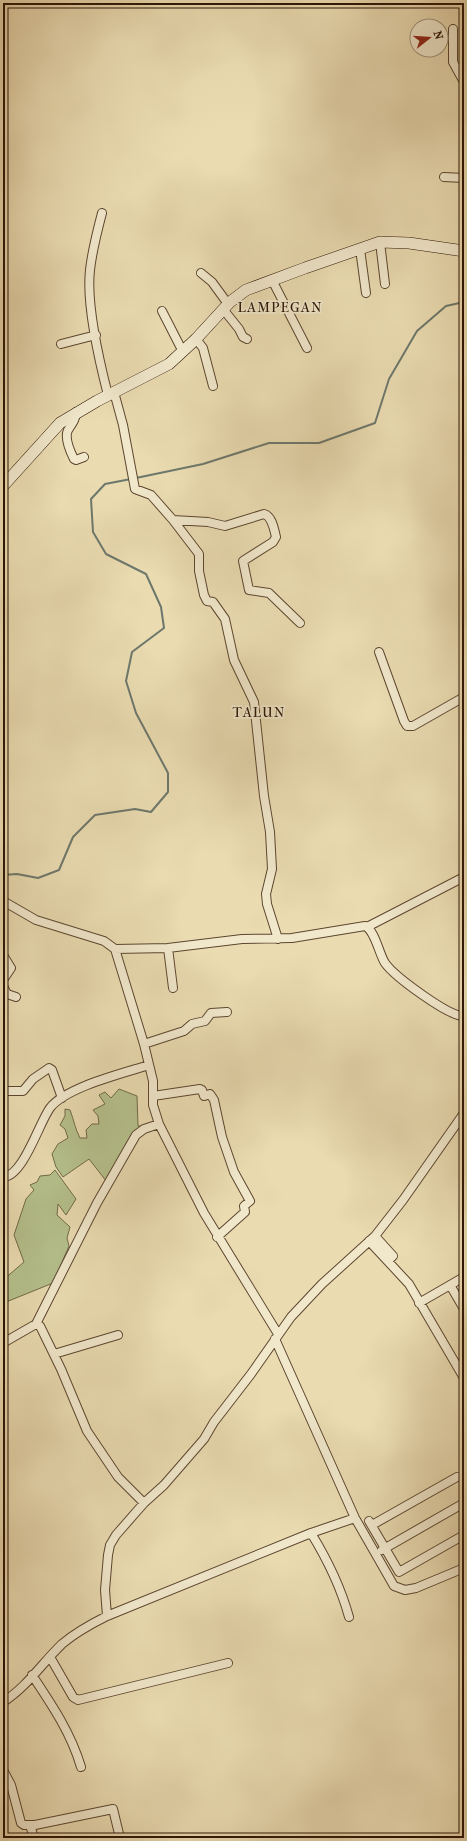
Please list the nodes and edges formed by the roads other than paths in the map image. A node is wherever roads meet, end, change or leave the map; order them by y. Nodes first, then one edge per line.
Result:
1 (453, 29) dead end
2 (464, 82) edge
3 (444, 177) dead end
4 (464, 178) edge
5 (102, 213) dead end
6 (380, 242) junction
7 (360, 249) junction
8 (464, 251) edge
9 (201, 273) dead end
10 (272, 280) junction
11 (385, 284) dead end
12 (366, 293) dead end
13 (226, 306) junction
14 (162, 311) dead end
15 (96, 335) junction
16 (196, 339) junction
17 (247, 339) dead end
18 (61, 344) dead end
19 (307, 348) dead end
20 (183, 352) junction
21 (213, 386) dead end
22 (111, 393) junction
23 (76, 412) junction
24 (84, 457) dead end
25 (3, 486) edge
26 (173, 520) junction
27 (300, 624) dead end
28 (379, 652) dead end
29 (464, 697) edge
30 (464, 877) edge
31 (3, 901) edge
32 (367, 927) junction
33 (278, 939) junction
34 (168, 948) junction
35 (115, 949) junction
36 (3, 955) edge
37 (3, 980) edge
38 (3, 986) edge
39 (173, 988) dead end
40 (16, 997) dead end
41 (227, 1012) dead end
42 (464, 1016) edge
43 (144, 1044) junction
44 (150, 1065) junction
45 (3, 1091) edge
46 (153, 1096) junction
47 (62, 1098) junction
48 (464, 1113) edge
49 (159, 1124) junction
50 (3, 1177) edge
51 (218, 1236) junction
52 (372, 1239) junction
53 (464, 1276) edge
54 (450, 1285) junction
55 (419, 1303) junction
56 (464, 1309) edge
57 (36, 1324) junction
58 (118, 1334) dead end
59 (276, 1337) junction
60 (3, 1342) edge
61 (54, 1354) junction
62 (464, 1378) edge
63 (457, 1477) dead end
64 (144, 1503) junction
65 (464, 1503) edge
66 (355, 1518) junction
67 (311, 1533) junction
68 (464, 1535) edge
69 (385, 1548) junction
70 (375, 1554) junction
71 (464, 1568) edge
72 (107, 1616) junction
73 (349, 1617) dead end
74 (50, 1657) junction
75 (228, 1664) dead end
76 (32, 1675) junction
77 (3, 1702) edge
78 (82, 1767) dead end
79 (3, 1770) edge
80 (30, 1825) junction
81 (34, 1838) edge
82 (120, 1838) edge

1 - 2 street
3 - 4 street
5 - 15 street
6 - 7 main road
6 - 8 main road
6 - 11 street
7 - 10 main road
7 - 12 street
9 - 13 street
10 - 13 main road
10 - 19 street
13 - 16 main road
13 - 17 street
14 - 20 street
15 - 18 street
15 - 22 street
16 - 20 main road
16 - 21 street
20 - 22 main road
22 - 23 main road
22 - 26 street
23 - 24 street
23 - 25 main road
26 - 27 street
26 - 33 street
28 - 29 street
30 - 32 street
31 - 35 street
32 - 33 street
32 - 42 street
33 - 34 street
34 - 35 street
34 - 39 street
35 - 43 street
36 - 37 street
38 - 40 street
41 - 43 street
43 - 44 street
44 - 46 street
44 - 47 street
45 - 47 street
46 - 49 street
46 - 51 street
47 - 50 street
48 - 52 street
49 - 51 street
49 - 57 street
51 - 59 street
52 - 55 street
52 - 59 street
53 - 54 street
54 - 55 street
54 - 56 street
55 - 62 street
57 - 60 street
57 - 61 street
58 - 61 street
59 - 64 street
59 - 66 street
61 - 64 street
63 - 69 street
64 - 72 street
65 - 69 street
66 - 67 street
66 - 70 street
67 - 72 street
67 - 73 street
68 - 69 street
69 - 70 street
70 - 71 street
72 - 74 street
74 - 75 street
74 - 76 street
76 - 77 street
76 - 78 street
79 - 80 street
80 - 81 street
80 - 82 street

